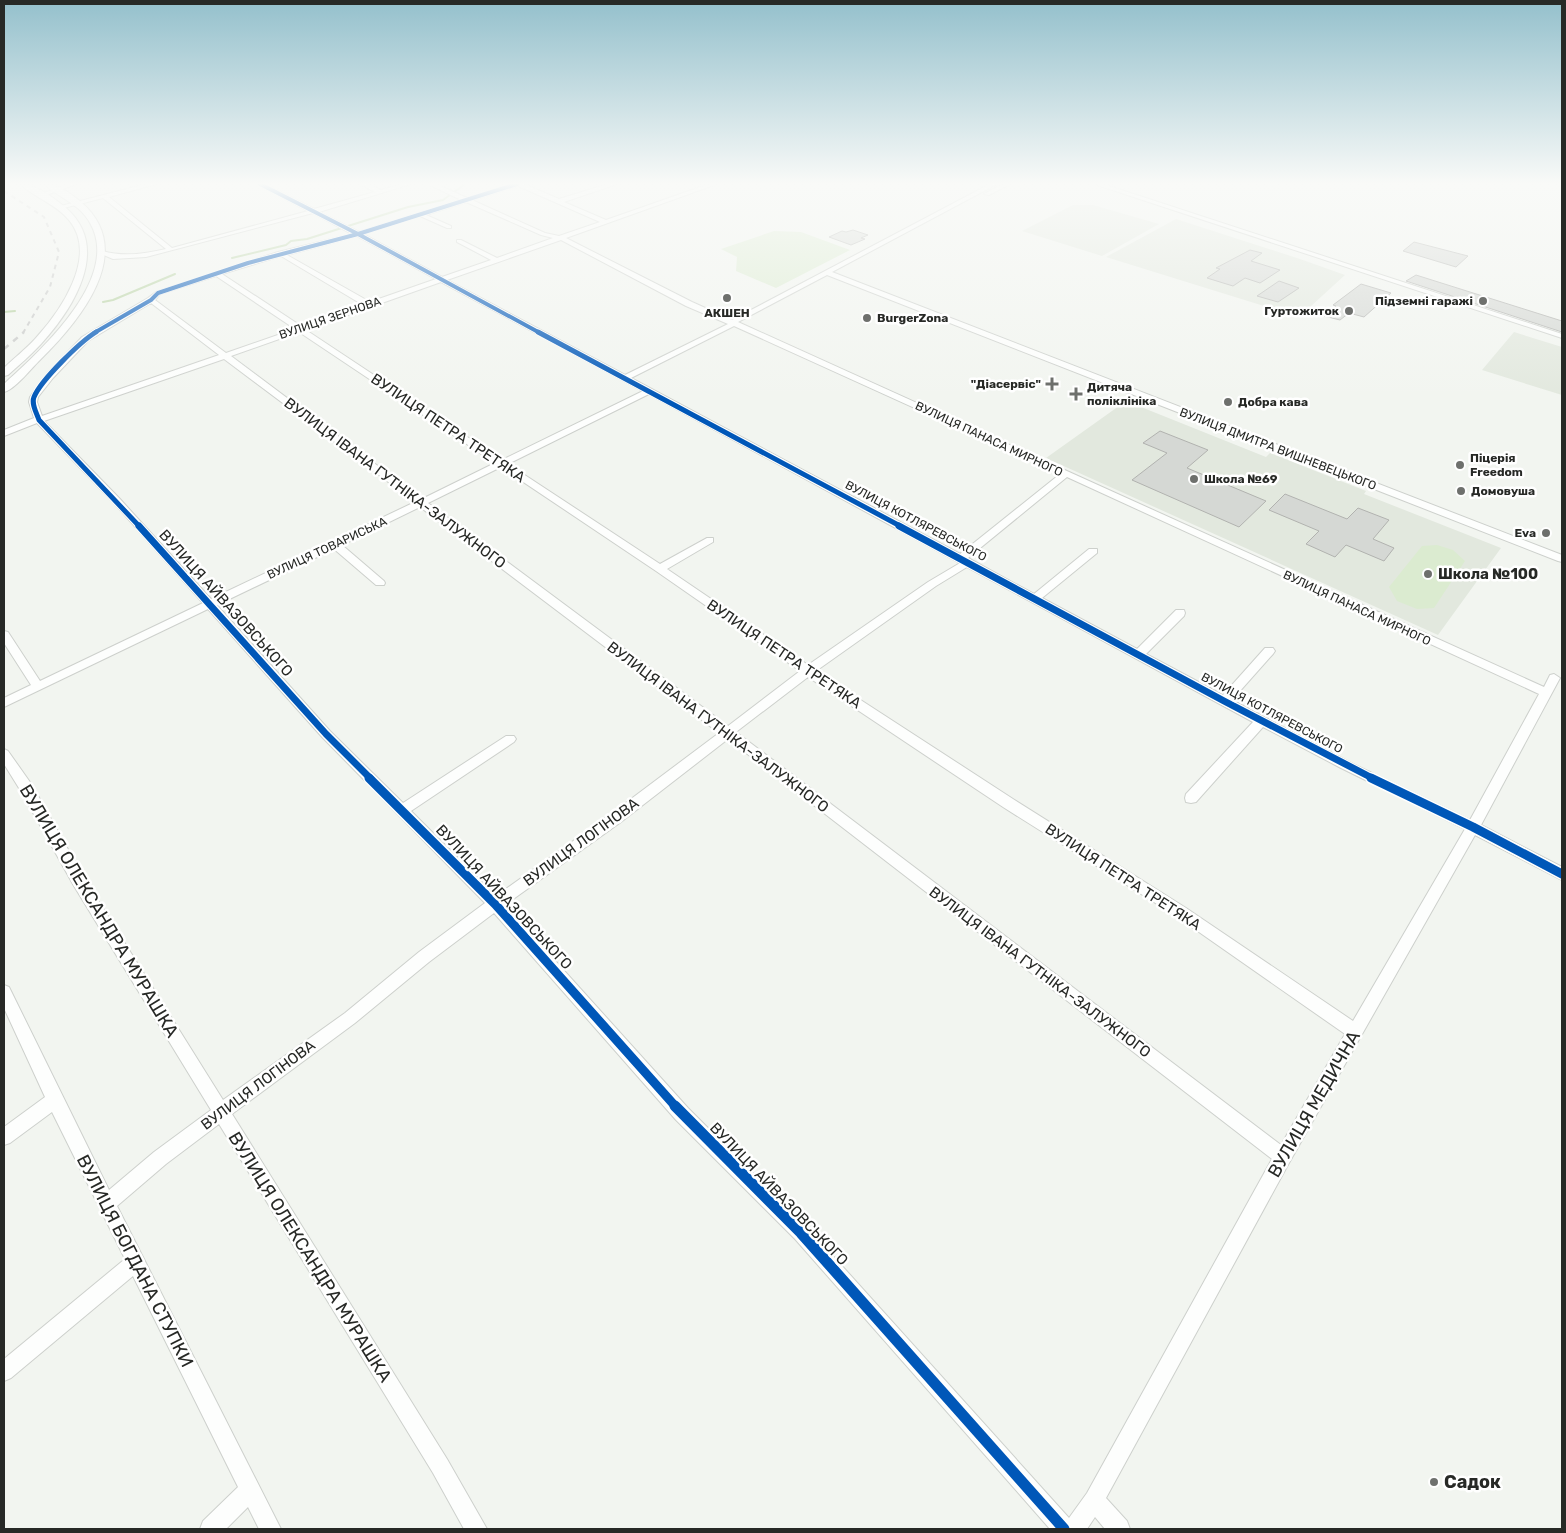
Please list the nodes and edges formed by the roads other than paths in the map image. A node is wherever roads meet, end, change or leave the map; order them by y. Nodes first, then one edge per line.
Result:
1 (83, 256) edge
2 (102, 256) edge
3 (107, 256) edge
4 (135, 256) edge
5 (272, 256) edge
6 (284, 256) edge
7 (398, 256) edge
8 (487, 256) edge
9 (508, 256) edge
10 (595, 256) edge
11 (856, 256) edge
12 (870, 256) edge
13 (1316, 256) edge
14 (496, 260) junction
15 (840, 264) junction
16 (848, 267) junction
17 (216, 273) junction
18 (836, 275) junction
19 (827, 276) junction
20 (441, 279) junction
21 (151, 300) junction
22 (369, 305) junction
23 (736, 321) junction
24 (301, 328) junction
25 (1562, 336) edge
26 (226, 355) junction
27 (4, 373) edge
28 (626, 378) junction
29 (4, 389) edge
30 (649, 391) junction
31 (39, 420) junction
32 (4, 433) edge
33 (500, 464) junction
34 (1065, 474) junction
35 (421, 503) junction
36 (710, 540) dead end
37 (334, 544) junction
38 (1093, 552) dead end
39 (1562, 559) edge
40 (965, 560) junction
41 (660, 569) junction
42 (380, 582) dead end
43 (1035, 599) junction
44 (209, 604) junction
45 (1180, 613) dead end
46 (4, 635) edge
47 (1269, 651) dead end
48 (1138, 655) junction
49 (808, 671) junction
50 (1554, 678) dead end
51 (38, 686) junction
52 (1546, 693) junction
53 (1224, 702) junction
54 (4, 703) edge
55 (1261, 720) junction
56 (727, 732) junction
57 (510, 739) dead end
58 (4, 754) edge
59 (1191, 798) dead end
60 (402, 810) junction
61 (1473, 827) junction
62 (1562, 874) edge
63 (495, 904) junction
64 (4, 992) edge
65 (1355, 1032) junction
66 (55, 1100) junction
67 (220, 1113) junction
68 (4, 1137) edge
69 (1283, 1157) junction
70 (106, 1204) junction
71 (136, 1262) junction
72 (4, 1371) edge
73 (250, 1489) junction
74 (1094, 1500) junction
75 (211, 1529) edge
76 (270, 1529) edge
77 (476, 1529) edge
78 (1064, 1529) edge
79 (1074, 1529) edge
80 (1119, 1529) edge

1 - 27 main road
2 - 29 main road
3 - 4 street
5 - 17 street
6 - 22 street
7 - 20 street, ВУЛИЦЯ КОТЛЯРЕВСЬКОГО
8 - 14 street
9 - 14 street, ВУЛИЦЯ ЗЕРНОВА
10 - 23 street, ВУЛИЦЯ ПАНАСА МИРНОГО
11 - 15 street
12 - 16 street
13 - 25 street
14 - 20 street, ВУЛИЦЯ ЗЕРНОВА
15 - 16 street
15 - 19 street
16 - 18 street
17 - 21 street
17 - 24 street, ВУЛИЦЯ ПЕТРА ТРЕТЯКА
18 - 19 street, ВУЛИЦЯ ДМИТРА ВИШНЕВЕЦЬКОГО
18 - 39 street, ВУЛИЦЯ ДМИТРА ВИШНЕВЕЦЬКОГО
19 - 23 street
19 - 23 street
20 - 22 street, ВУЛИЦЯ ЗЕРНОВА
20 - 28 street, ВУЛИЦЯ КОТЛЯРЕВСЬКОГО
21 - 26 street, ВУЛИЦЯ ІВАНА ГУТНІКА-ЗАЛУЖНОГО
21 - 31 street
22 - 24 street, ВУЛИЦЯ ЗЕРНОВА
23 - 28 street
23 - 34 street, ВУЛИЦЯ ПАНАСА МИРНОГО
24 - 26 street, ВУЛИЦЯ ЗЕРНОВА
24 - 33 street, ВУЛИЦЯ ПЕТРА ТРЕТЯКА
26 - 31 street, ВУЛИЦЯ ЗЕРНОВА
26 - 35 street, ВУЛИЦЯ ІВАНА ГУТНІКА-ЗАЛУЖНОГО
28 - 30 street, ВУЛИЦЯ КОТЛЯРЕВСЬКОГО
30 - 33 street, ВУЛИЦЯ ТОВАРИСЬКА
30 - 40 street, ВУЛИЦЯ КОТЛЯРЕВСЬКОГО
31 - 32 street, ВУЛИЦЯ ЗЕРНОВА
31 - 44 street, ВУЛИЦЯ АЙВАЗОВСЬКОГО
33 - 35 street, ВУЛИЦЯ ТОВАРИСЬКА
33 - 41 street, ВУЛИЦЯ ПЕТРА ТРЕТЯКА
34 - 40 street, ВУЛИЦЯ ЛОГІНОВА
34 - 52 street, ВУЛИЦЯ ПАНАСА МИРНОГО
35 - 37 street, ВУЛИЦЯ ТОВАРИСЬКА
35 - 56 street, ВУЛИЦЯ ІВАНА ГУТНІКА-ЗАЛУЖНОГО
36 - 41 street
37 - 42 street
37 - 44 street, ВУЛИЦЯ ТОВАРИСЬКА
38 - 43 street
40 - 43 street, ВУЛИЦЯ КОТЛЯРЕВСЬКОГО
40 - 49 street, ВУЛИЦЯ ЛОГІНОВА
41 - 49 street, ВУЛИЦЯ ПЕТРА ТРЕТЯКА
43 - 48 street, ВУЛИЦЯ КОТЛЯРЕВСЬКОГО
44 - 51 street, ВУЛИЦЯ ТОВАРИСЬКА
44 - 60 street, ВУЛИЦЯ АЙВАЗОВСЬКОГО
45 - 48 street
46 - 51 street
47 - 53 street
48 - 53 street, ВУЛИЦЯ КОТЛЯРЕВСЬКОГО
49 - 56 street, ВУЛИЦЯ ЛОГІНОВА
49 - 65 street, ВУЛИЦЯ ПЕТРА ТРЕТЯКА
50 - 52 street, ВУЛИЦЯ МЕДИЧНА
51 - 54 street, ВУЛИЦЯ ТОВАРИСЬКА
52 - 61 street, ВУЛИЦЯ МЕДИЧНА
53 - 55 street, ВУЛИЦЯ КОТЛЯРЕВСЬКОГО
55 - 59 street
55 - 61 street, ВУЛИЦЯ КОТЛЯРЕВСЬКОГО
56 - 63 street, ВУЛИЦЯ ЛОГІНОВА
56 - 69 street, ВУЛИЦЯ ІВАНА ГУТНІКА-ЗАЛУЖНОГО
57 - 60 street
58 - 67 street, ВУЛИЦЯ ОЛЕКСАНДРА МУРАШКА
60 - 63 street, ВУЛИЦЯ АЙВАЗОВСЬКОГО
61 - 62 street, ВУЛИЦЯ КОТЛЯРЕВСЬКОГО
61 - 65 street, ВУЛИЦЯ МЕДИЧНА
63 - 67 street, ВУЛИЦЯ ЛОГІНОВА
63 - 78 street, ВУЛИЦЯ АЙВАЗОВСЬКОГО
64 - 66 street, ВУЛИЦЯ БОГДАНА СТУПКИ
65 - 69 street, ВУЛИЦЯ МЕДИЧНА
66 - 68 street
66 - 70 street, ВУЛИЦЯ БОГДАНА СТУПКИ
67 - 70 street, ВУЛИЦЯ ЛОГІНОВА
67 - 77 street, ВУЛИЦЯ ОЛЕКСАНДРА МУРАШКА
69 - 74 street, ВУЛИЦЯ МЕДИЧНА
70 - 71 street, ВУЛИЦЯ БОГДАНА СТУПКИ
71 - 72 street
71 - 73 street, ВУЛИЦЯ БОГДАНА СТУПКИ
73 - 75 street
73 - 76 street, ВУЛИЦЯ БОГДАНА СТУПКИ
74 - 79 street, ВУЛИЦЯ МЕДИЧНА
74 - 80 street

